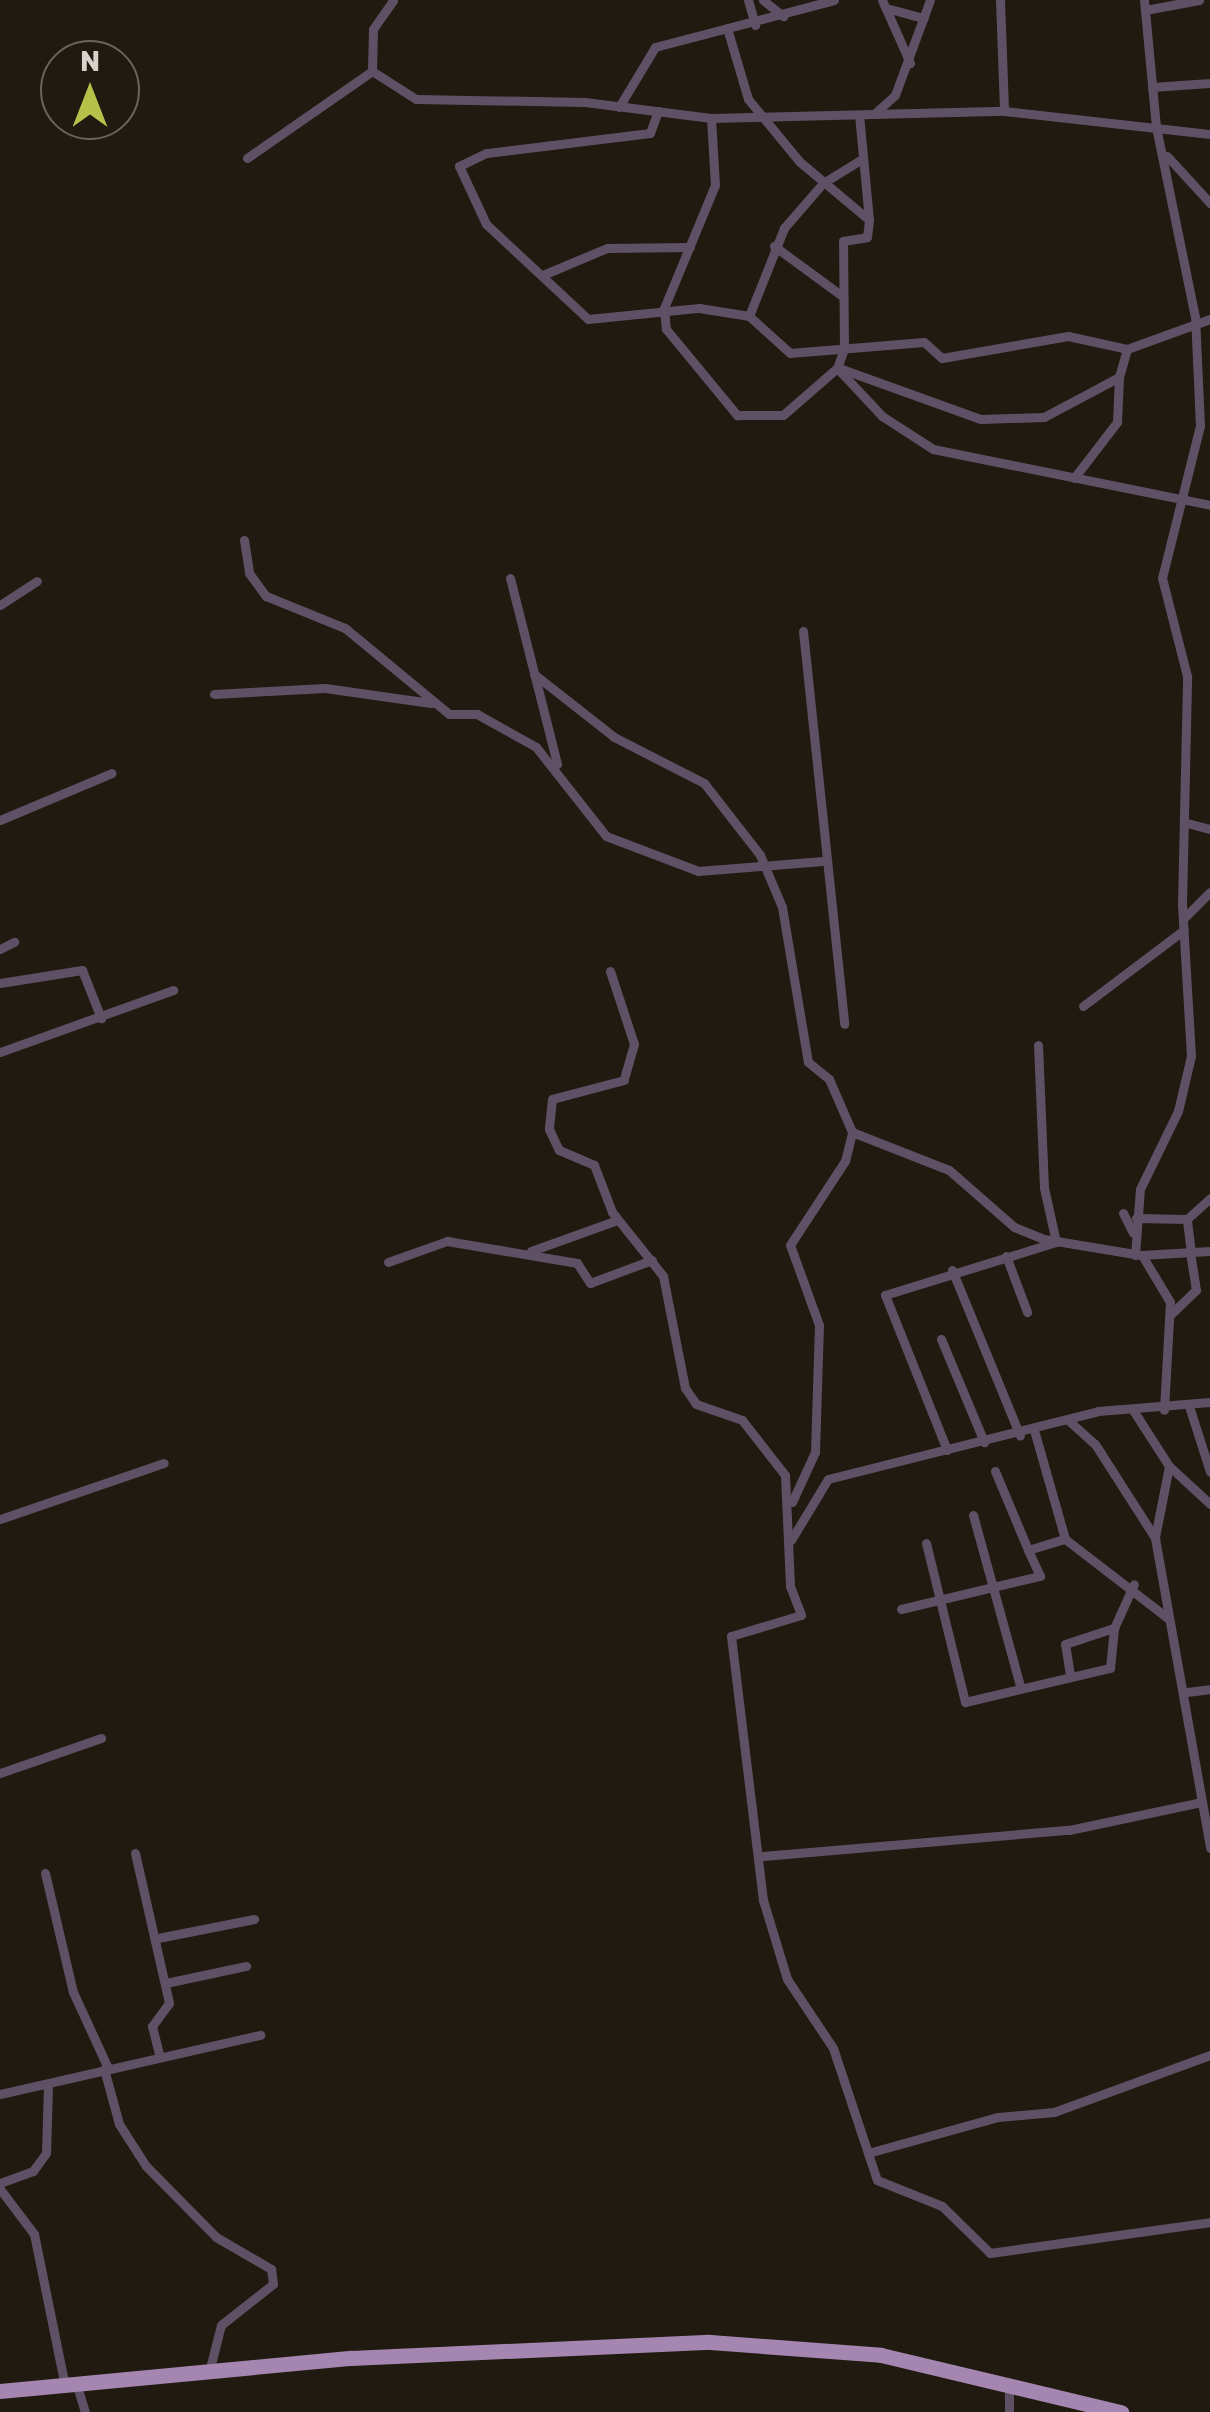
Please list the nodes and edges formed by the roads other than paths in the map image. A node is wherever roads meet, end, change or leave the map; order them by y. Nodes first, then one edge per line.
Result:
1 (393, 0) edge
2 (748, 0) edge
3 (763, 0) edge
4 (834, 0) edge
5 (930, 0) edge
6 (1000, 0) edge
7 (1199, 0) edge
8 (884, 4) edge
9 (1144, 5) edge
10 (784, 16) junction
11 (924, 18) junction
12 (755, 25) junction
13 (727, 28) junction
14 (910, 64) junction
15 (372, 71) junction
16 (1210, 84) edge
17 (1152, 87) junction
18 (619, 107) junction
19 (658, 111) junction
20 (761, 111) junction
21 (1004, 111) junction
22 (874, 114) junction
23 (858, 115) junction
24 (712, 118) junction
25 (1156, 127) junction
26 (1210, 134) edge
27 (1165, 154) junction
28 (247, 158) dead end
29 (862, 159) junction
30 (823, 183) junction
31 (1210, 203) edge
32 (869, 220) junction
33 (774, 246) junction
34 (690, 247) junction
35 (545, 274) junction
36 (841, 295) junction
37 (664, 308) junction
38 (749, 316) junction
39 (1210, 316) edge
40 (1196, 328) junction
41 (844, 349) junction
42 (1127, 349) junction
43 (836, 368) junction
44 (1119, 377) junction
45 (1074, 478) junction
46 (1178, 498) junction
47 (1210, 505) edge
48 (244, 540) dead end
49 (510, 578) dead end
50 (37, 581) dead end
51 (0, 604) edge
52 (803, 631) dead end
53 (534, 674) junction
54 (214, 694) dead end
55 (431, 703) junction
56 (558, 765) junction
57 (112, 773) dead end
58 (0, 820) edge
59 (1187, 823) junction
60 (1210, 828) edge
61 (824, 861) junction
62 (769, 870) junction
63 (1210, 892) edge
64 (1185, 917) junction
65 (1184, 930) junction
66 (14, 942) dead end
67 (0, 949) edge
68 (610, 971) dead end
69 (0, 983) edge
70 (174, 990) dead end
71 (1083, 1006) dead end
72 (101, 1018) junction
73 (844, 1024) dead end
74 (1038, 1044) dead end
75 (0, 1052) edge
76 (852, 1132) junction
77 (1210, 1198) edge
78 (1188, 1219) junction
79 (617, 1220) junction
80 (1136, 1220) junction
81 (1134, 1234) junction
82 (1056, 1242) junction
83 (531, 1251) junction
84 (1210, 1251) edge
85 (1190, 1253) junction
86 (1138, 1255) junction
87 (1006, 1256) junction
88 (1162, 1256) junction
89 (652, 1260) junction
90 (388, 1262) dead end
91 (1152, 1265) junction
92 (952, 1270) junction
93 (1169, 1297) junction
94 (1181, 1306) junction
95 (1026, 1312) dead end
96 (1170, 1316) junction
97 (941, 1338) dead end
98 (1210, 1402) edge
99 (1189, 1406) junction
100 (1133, 1410) junction
101 (1164, 1410) junction
102 (1068, 1420) junction
103 (1034, 1430) junction
104 (1020, 1436) junction
105 (984, 1442) junction
106 (947, 1450) junction
107 (164, 1463) dead end
108 (1169, 1466) junction
109 (995, 1471) dead end
110 (1210, 1472) edge
111 (792, 1502) junction
112 (1210, 1504) edge
113 (972, 1515) dead end
114 (0, 1519) edge
115 (1065, 1538) junction
116 (1154, 1538) junction
117 (791, 1540) junction
118 (926, 1543) dead end
119 (1028, 1550) junction
120 (1134, 1584) junction
121 (992, 1588) junction
122 (942, 1600) junction
123 (901, 1610) dead end
124 (1169, 1620) junction
125 (1114, 1628) junction
126 (1070, 1675) junction
127 (1020, 1686) junction
128 (1210, 1689) edge
129 (1187, 1692) junction
130 (101, 1738) dead end
131 (0, 1772) edge
132 (1202, 1802) junction
133 (1210, 1848) edge
134 (135, 1853) dead end
135 (763, 1856) junction
136 (45, 1873) dead end
137 (254, 1920) dead end
138 (158, 1938) junction
139 (246, 1966) dead end
140 (166, 1983) junction
141 (260, 2035) dead end
142 (160, 2054) junction
143 (1210, 2055) edge
144 (106, 2068) junction
145 (48, 2084) junction
146 (0, 2094) edge
147 (868, 2153) junction
148 (0, 2186) edge
149 (1210, 2222) edge
150 (209, 2373) junction
151 (1010, 2386) junction
152 (71, 2387) junction
153 (0, 2391) edge
154 (85, 2412) edge
155 (1009, 2412) edge
156 (1120, 2412) edge

1 - 15 street
2 - 12 street
3 - 10 street
4 - 10 street
5 - 11 street
6 - 21 street
7 - 9 street
8 - 11 street
8 - 14 street
9 - 17 street
10 - 12 street
11 - 14 street
12 - 13 street
13 - 18 street
13 - 20 street
14 - 22 street
15 - 18 street
15 - 28 street
16 - 17 street
17 - 25 street
18 - 19 street
19 - 24 street
19 - 35 street
20 - 23 street
20 - 24 street
20 - 30 street
21 - 22 street
21 - 25 street
22 - 23 street
23 - 29 street
24 - 34 street
25 - 26 street
25 - 27 street
27 - 31 street
27 - 40 street
29 - 30 street
29 - 32 street
30 - 32 street
30 - 33 street
32 - 36 street
33 - 36 street
33 - 38 street
34 - 35 street
34 - 37 street
35 - 37 street
36 - 41 street
37 - 38 street
37 - 43 street
38 - 41 street
39 - 40 street
40 - 42 street
40 - 46 street
41 - 42 street
41 - 43 street
42 - 44 street
43 - 44 street
43 - 45 street
44 - 45 street
45 - 46 street
46 - 47 street
46 - 59 street
48 - 55 street
49 - 53 street
50 - 51 street
52 - 61 street
53 - 56 street
53 - 62 street
54 - 55 street
55 - 56 street
56 - 62 street
57 - 58 street
59 - 60 street
59 - 64 street
61 - 62 street
61 - 73 street
62 - 76 street
63 - 64 street
64 - 65 street
65 - 71 street
65 - 80 street
66 - 67 street
68 - 79 street
69 - 72 street
70 - 72 street
72 - 75 street
74 - 82 street
76 - 82 street
76 - 111 street
77 - 78 street
78 - 80 street
78 - 85 street
79 - 83 street
79 - 89 street
80 - 81 street
80 - 81 street
81 - 86 street
82 - 86 street
82 - 87 street
83 - 89 street
83 - 90 street
84 - 85 street
85 - 88 street
85 - 94 street
86 - 88 street
86 - 91 street
87 - 92 street
87 - 95 street
88 - 91 street
89 - 111 street
91 - 93 street
92 - 104 street
92 - 106 street
93 - 94 street
93 - 96 street
94 - 96 street
96 - 101 street
97 - 105 street
98 - 99 street
99 - 101 street
99 - 110 street
100 - 101 street
100 - 102 street
100 - 108 street
102 - 103 street
102 - 116 street
103 - 104 street
103 - 115 street
104 - 105 street
105 - 106 street
106 - 117 street
107 - 114 street
108 - 112 street
108 - 116 street
109 - 119 street
111 - 117 street
113 - 121 street
115 - 119 street
115 - 120 street
116 - 124 street
117 - 135 street
118 - 122 street
119 - 121 street
120 - 124 street
120 - 125 street
121 - 122 street
121 - 127 street
122 - 123 street
122 - 127 street
124 - 129 street
125 - 126 street
125 - 126 street
126 - 127 street
128 - 129 street
129 - 132 street
130 - 131 street
132 - 133 street
132 - 135 street
134 - 138 street
135 - 147 street
136 - 144 street
137 - 138 street
138 - 140 street
139 - 140 street
140 - 142 street
141 - 142 street
142 - 144 street
143 - 147 street
144 - 145 street
144 - 150 street
145 - 146 street
145 - 148 street
147 - 149 street
148 - 152 street
150 - 151 main road
150 - 152 main road
151 - 155 street
151 - 156 main road
152 - 153 main road
152 - 154 street

